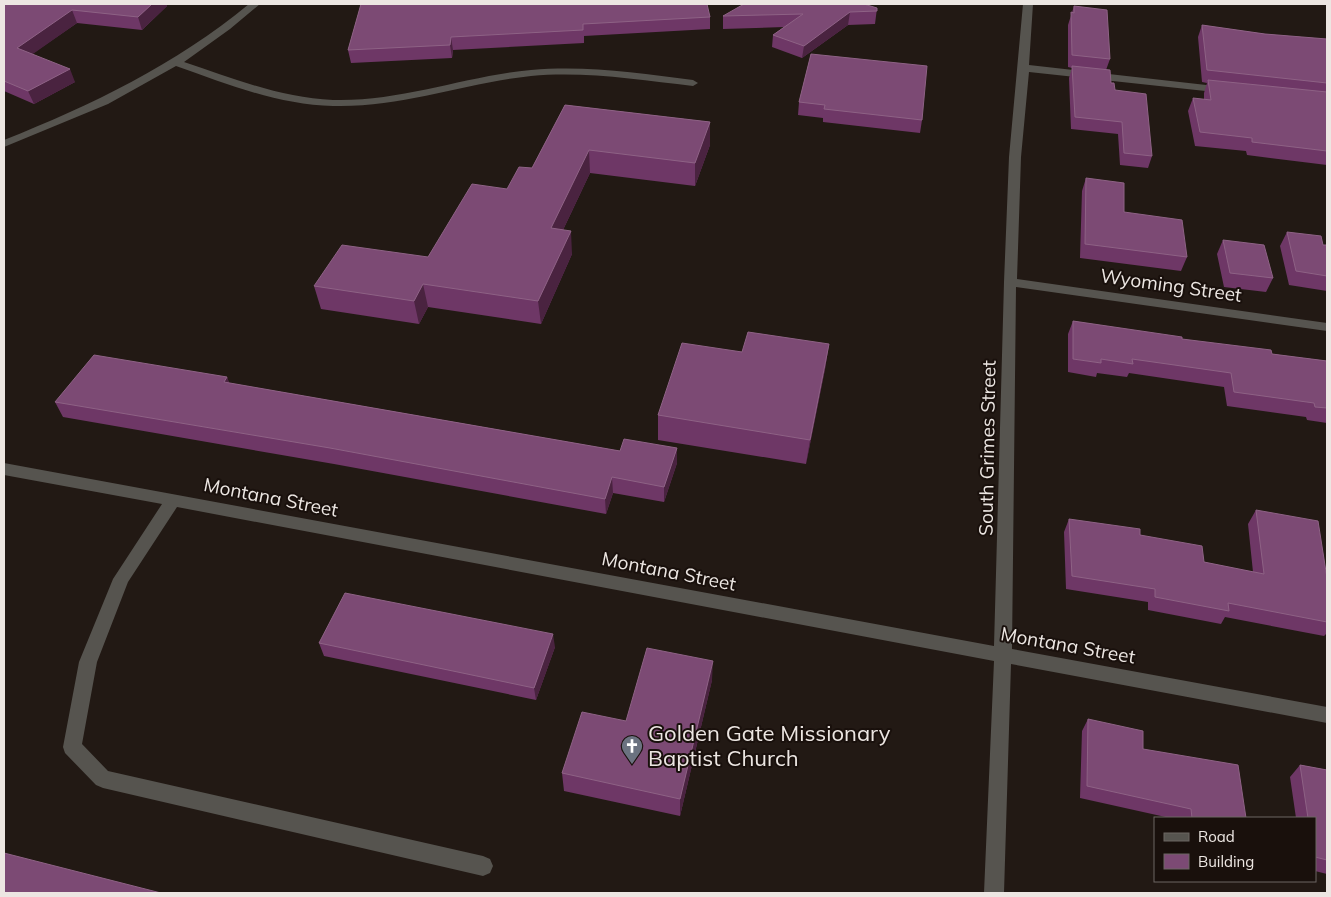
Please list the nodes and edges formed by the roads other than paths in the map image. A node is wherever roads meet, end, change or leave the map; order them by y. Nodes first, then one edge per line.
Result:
1 (255, 4) edge
2 (1028, 4) edge
3 (177, 63) junction
4 (1024, 68) junction
5 (693, 83) dead end
6 (1239, 92) edge
7 (4, 144) edge
8 (1010, 282) junction
9 (1327, 326) edge
10 (4, 469) edge
11 (173, 500) junction
12 (1003, 654) junction
13 (1327, 714) edge
14 (483, 866) dead end
15 (994, 893) edge

1 - 3 street
2 - 4 street, South Grimes Street
3 - 5 street
3 - 7 street
4 - 6 street
4 - 8 street, South Grimes Street
8 - 9 street, Wyoming Street
8 - 12 street, South Grimes Street
10 - 11 street, Montana Street
11 - 12 street, Montana Street
11 - 14 street
12 - 13 street, Montana Street
12 - 15 street, South Grimes Street

